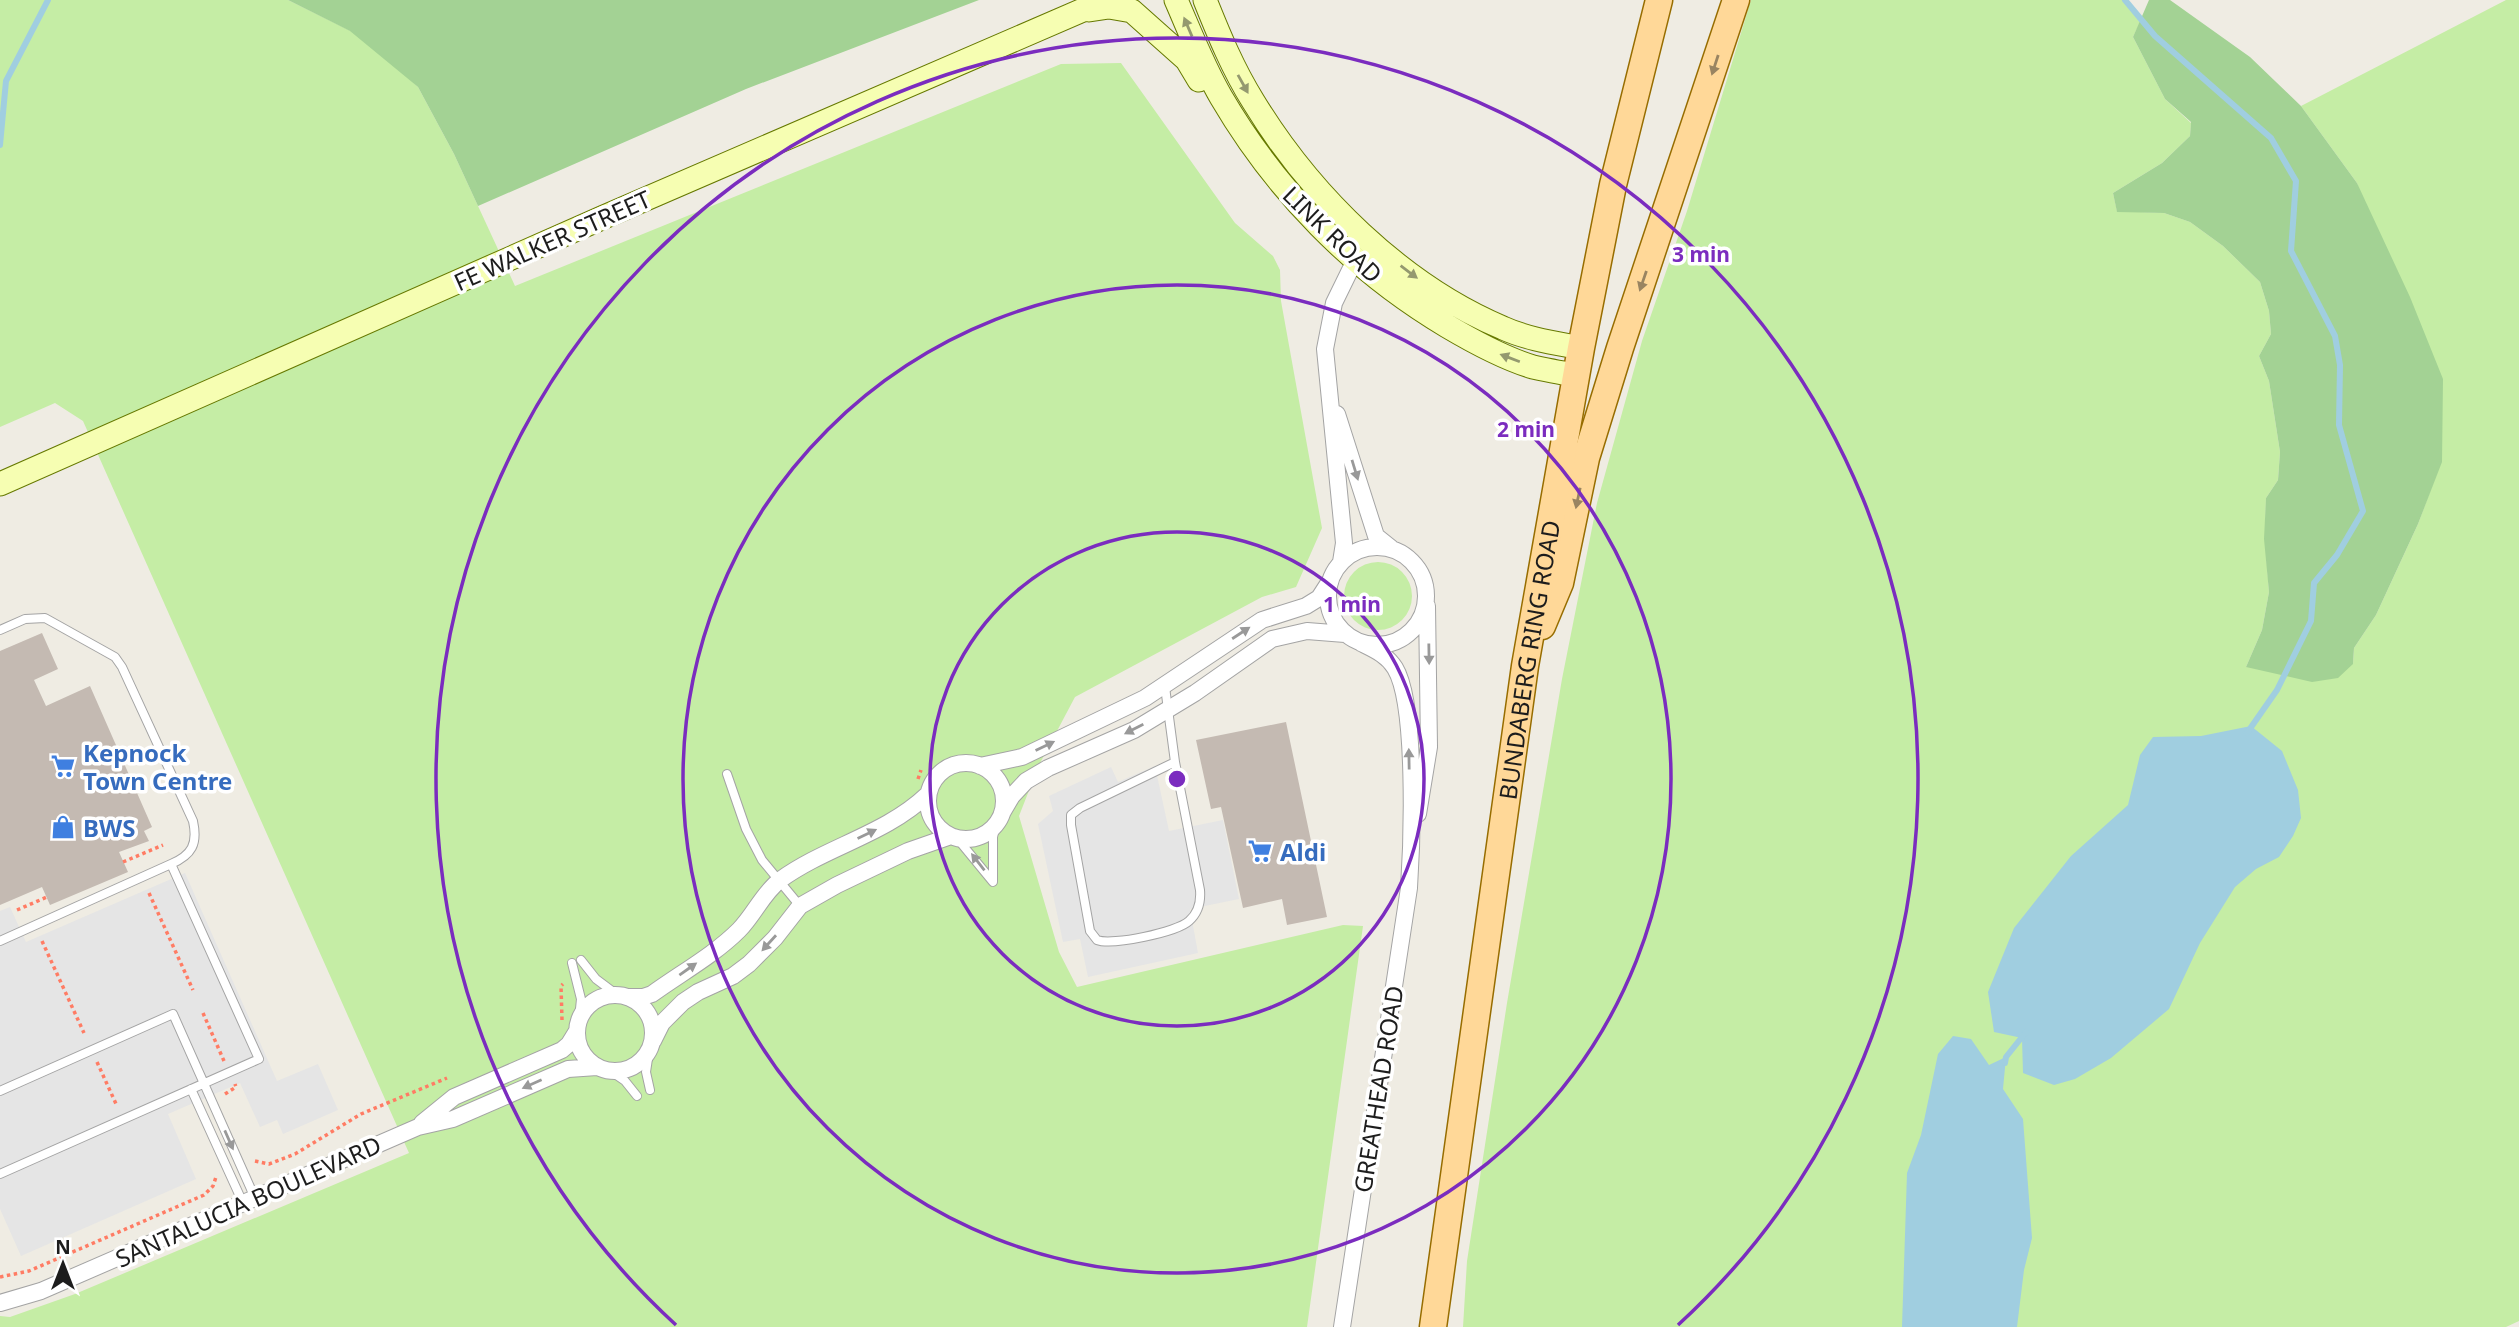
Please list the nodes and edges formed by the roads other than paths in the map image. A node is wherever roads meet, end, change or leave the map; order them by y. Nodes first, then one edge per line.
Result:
1 (1106, 0) edge
2 (1176, 0) edge
3 (1205, 0) edge
4 (1226, 0) edge
5 (1659, 0) edge
6 (1736, 0) edge
7 (1080, 12) junction
8 (1220, 36) junction
9 (1263, 162) junction
10 (1371, 242) junction
11 (1355, 260) junction
12 (1580, 348) junction
13 (1575, 375) junction
14 (1327, 381) junction
15 (0, 484) edge
16 (1391, 548) junction
17 (1341, 562) junction
18 (1329, 581) junction
19 (1426, 586) junction
20 (0, 630) edge
21 (1345, 634) junction
22 (1361, 643) junction
23 (1525, 666) junction
24 (1165, 687) junction
25 (1167, 710) junction
26 (1175, 762) junction
27 (980, 765) junction
28 (727, 774) dead end
29 (928, 794) junction
30 (999, 819) junction
31 (953, 837) junction
32 (1411, 851) junction
33 (171, 864) junction
34 (778, 881) junction
35 (800, 906) junction
36 (0, 941) edge
37 (622, 995) junction
38 (578, 1025) junction
39 (651, 1046) junction
40 (603, 1069) junction
41 (204, 1083) junction
42 (191, 1089) junction
43 (650, 1090) dead end
44 (0, 1091) edge
45 (637, 1096) dead end
46 (418, 1126) junction
47 (0, 1174) edge
48 (249, 1200) junction
49 (0, 1303) edge
50 (1342, 1327) edge
51 (1433, 1327) edge

1 - 7 main road, FE WALKER STREET
9 -> 2 main road, LINK ROAD
3 - 8 main road, LINK ROAD
4 - 8 main road
5 - 12 main road, BUNDABERG RING ROAD
6 -> 23 main road
7 - 9 main road
7 - 15 main road, FE WALKER STREET
8 -> 10 main road, LINK ROAD
9 - 11 main road, LINK ROAD
10 - 11 main road
10 -> 12 main road, LINK ROAD
13 -> 11 main road, LINK ROAD
11 - 14 street
12 - 13 main road, BUNDABERG RING ROAD
13 - 23 main road, BUNDABERG RING ROAD
14 -> 16 street
14 - 17 street
16 - 17 street
16 - 19 street
17 - 18 street
18 - 21 street
24 -> 18 street
19 - 22 street
19 -> 32 street, GREATHEAD ROAD
20 - 33 lane
21 - 22 street, GREATHEAD ROAD
21 - 25 street
32 -> 22 street, GREATHEAD ROAD
23 - 51 main road, BUNDABERG RING ROAD
24 - 25 lane
27 -> 24 street
25 - 26 lane
25 -> 30 street
26 - 26 lane
27 - 29 street
27 - 30 street
28 - 34 lane
29 - 31 street
34 -> 29 street, SANTALUCIA BOULEVARD
30 - 31 street
30 -> 31 lane
31 - 35 street, SANTALUCIA BOULEVARD
32 - 50 street, GREATHEAD ROAD
33 - 36 lane
33 - 41 lane
34 - 35 lane
37 -> 34 street, SANTALUCIA BOULEVARD
35 -> 39 street, SANTALUCIA BOULEVARD
37 - 38 street, SANTALUCIA BOULEVARD
37 - 38 lane
37 - 39 street
38 - 40 street
38 - 46 street, SANTALUCIA BOULEVARD
39 - 40 street, SANTALUCIA BOULEVARD
39 - 43 lane
40 - 45 lane
40 -> 46 street, SANTALUCIA BOULEVARD
41 - 42 lane
41 - 44 lane
41 -> 48 lane
42 - 47 lane
42 - 48 lane
46 - 48 street, SANTALUCIA BOULEVARD
48 - 49 street, SANTALUCIA BOULEVARD

